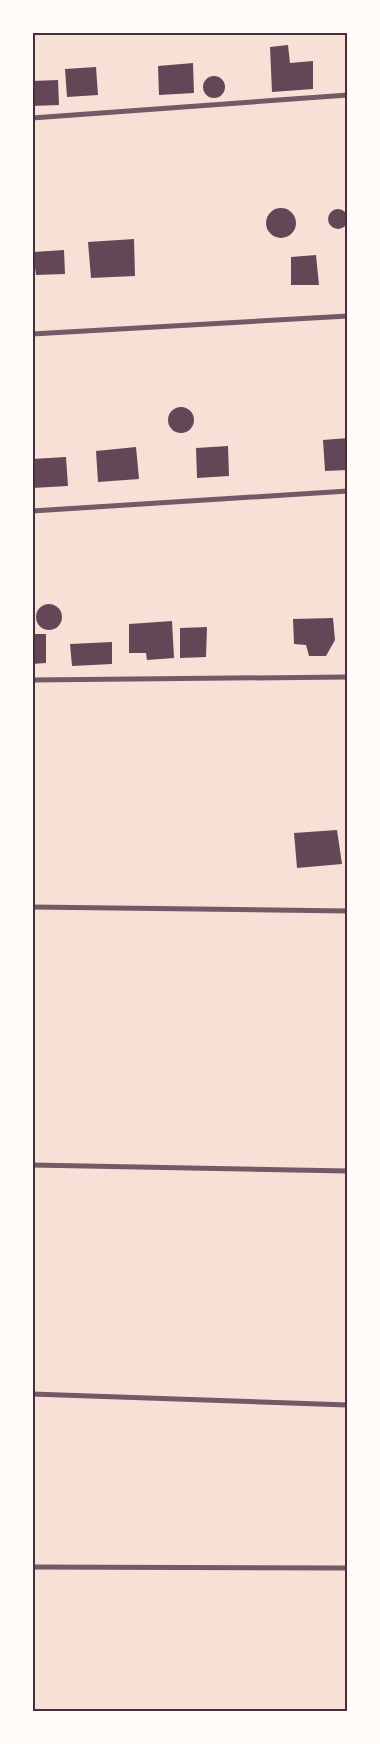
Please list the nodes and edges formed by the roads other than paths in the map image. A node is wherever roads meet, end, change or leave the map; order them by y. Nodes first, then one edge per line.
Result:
1 (348, 95) edge
2 (32, 118) edge
3 (348, 316) edge
4 (32, 334) edge
5 (348, 491) edge
6 (32, 511) edge
7 (348, 677) edge
8 (32, 680) edge
9 (32, 908) edge
10 (348, 911) edge
11 (32, 1165) edge
12 (348, 1171) edge
13 (32, 1394) edge
14 (348, 1405) edge
15 (32, 1567) edge
16 (348, 1568) edge

1 - 2 street
3 - 4 street
5 - 6 street
7 - 8 street
9 - 10 street
11 - 12 street
13 - 14 street
15 - 16 street

